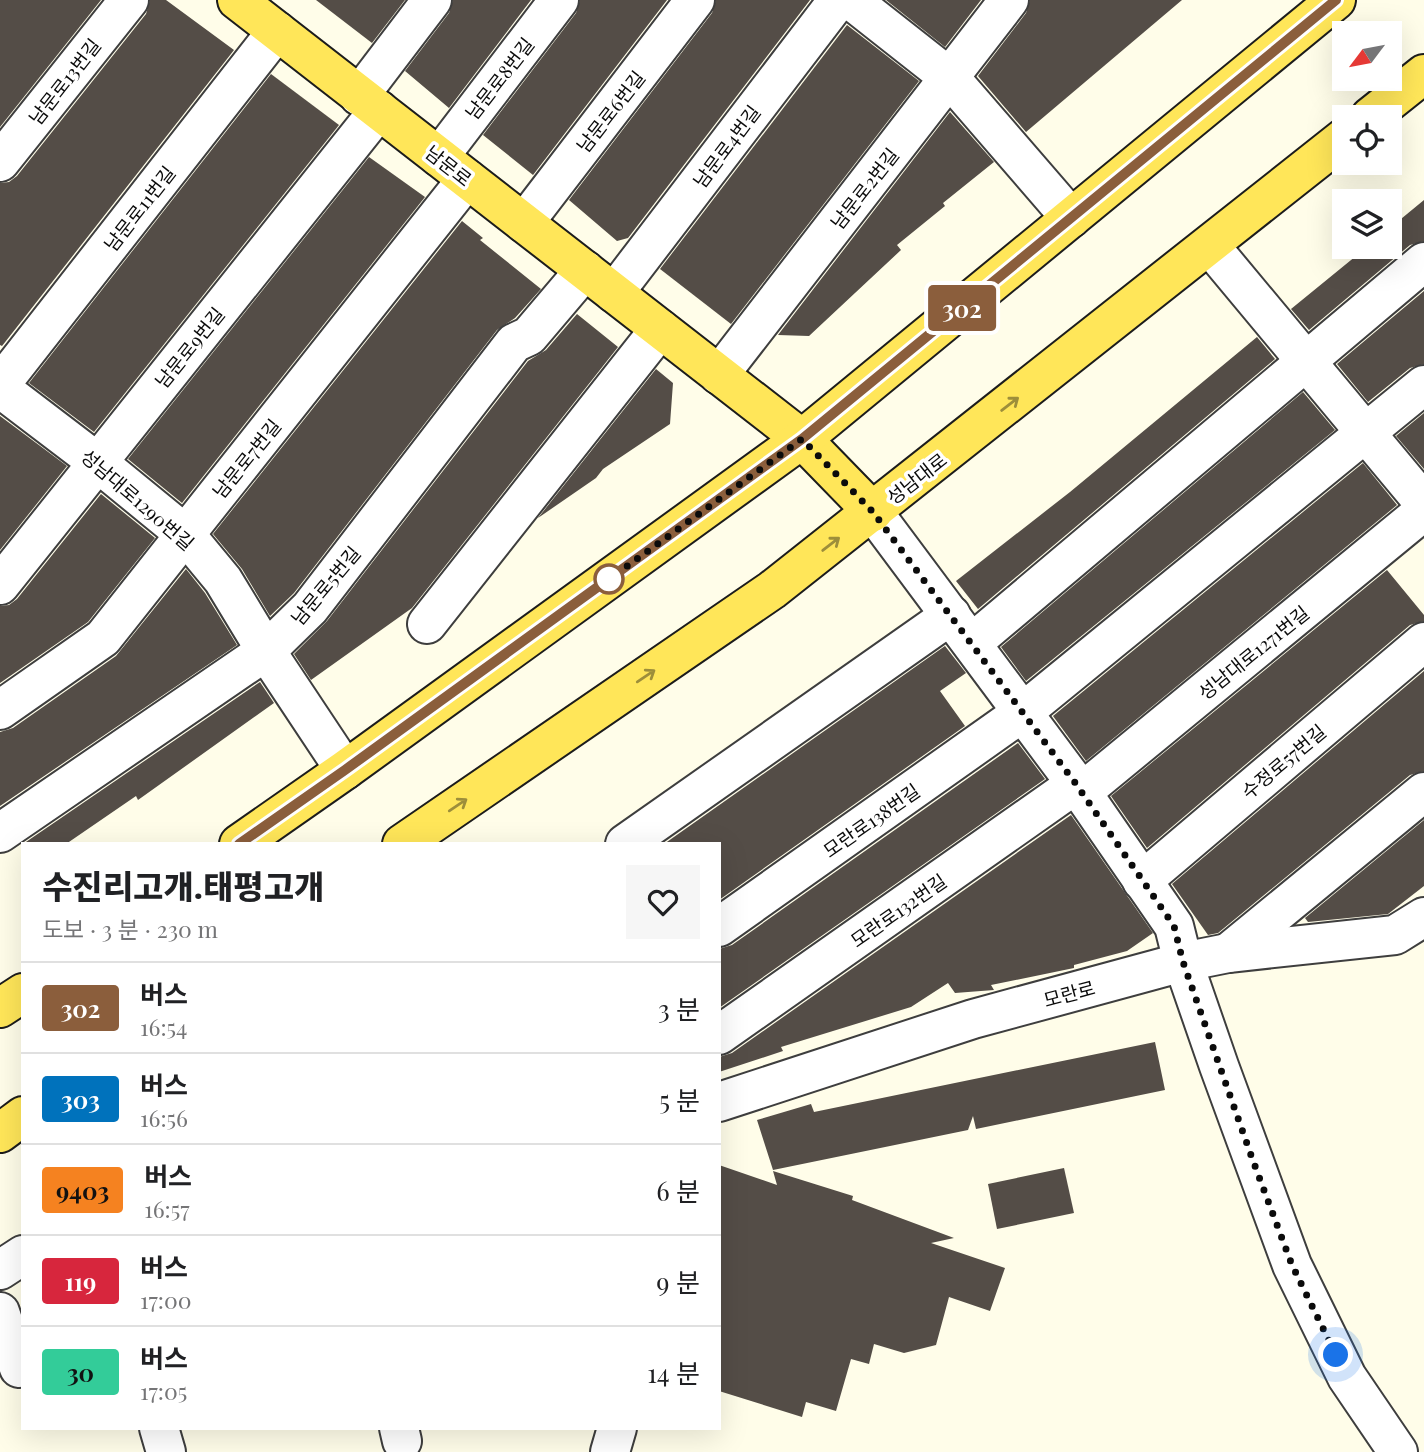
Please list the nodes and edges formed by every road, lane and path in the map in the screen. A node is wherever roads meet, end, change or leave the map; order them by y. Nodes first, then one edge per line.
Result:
1 (129, 0) edge
2 (237, 0) edge
3 (432, 0) edge
4 (559, 0) edge
5 (695, 0) edge
6 (838, 0) edge
7 (851, 0) edge
8 (1009, 0) edge
9 (1336, 0) edge
10 (278, 19) edge
11 (1424, 74) edge
12 (950, 78) junction
13 (369, 103) junction
14 (1385, 105) edge
15 (1332, 148) edge
16 (0, 162) edge
17 (453, 168) junction
18 (1071, 218) junction
19 (524, 223) junction
20 (1210, 246) junction
21 (1424, 262) edge
22 (599, 282) junction
23 (660, 329) junction
24 (1307, 362) junction
25 (719, 374) junction
26 (1424, 385) edge
27 (0, 387) edge
28 (1367, 433) junction
29 (802, 439) junction
30 (97, 462) junction
31 (1424, 503) edge
32 (1424, 511) edge
33 (873, 512) junction
34 (185, 534) junction
35 (0, 585) edge
36 (427, 624) dead end
37 (961, 629) junction
38 (1424, 642) edge
39 (266, 651) junction
40 (0, 710) edge
41 (1023, 712) junction
42 (345, 770) junction
43 (1079, 788) junction
44 (1424, 792) edge
45 (0, 833) edge
46 (242, 842) edge
47 (405, 842) edge
48 (628, 842) edge
49 (1142, 881) junction
50 (1424, 917) edge
51 (721, 926) edge
52 (1228, 953) junction
53 (1183, 962) junction
54 (21, 994) edge
55 (0, 1008) edge
56 (721, 1034) edge
57 (721, 1101) edge
58 (21, 1117) edge
59 (0, 1133) edge
60 (21, 1256) edge
61 (0, 1270) edge
62 (0, 1312) edge
63 (14, 1371) edge
64 (160, 1430) edge
65 (616, 1430) edge
66 (166, 1452) edge
67 (610, 1452) edge
68 (1398, 1452) edge

1 - 16 street, 남문로13번길
2 - 10 main road, 남문로
3 - 13 street, 남문로9번길
4 - 17 street, 남문로8번길
5 - 19 street, 남문로6번길
6 - 22 street, 남문로4번길
7 - 12 street
8 - 12 street, 남문로2번길
9 - 18 main road
10 - 13 main road, 남문로
10 - 27 street, 남문로11번길
11 - 14 main road
12 - 18 street
12 - 25 street, 남문로2번길
13 - 17 main road, 남문로
13 - 30 street, 남문로9번길
15 - 20 main road, 성남대로
17 - 19 main road, 남문로
17 - 34 street, 남문로7번길
18 - 29 main road
19 - 22 main road, 남문로
20 - 24 street
33 -> 20 main road, 성남대로
21 - 24 street
22 - 23 main road, 남문로
22 - 39 street, 남문로5번길
23 - 25 main road, 남문로
23 - 36 street
24 - 28 street
24 - 37 street
25 - 29 main road, 남문로
26 - 28 street
27 - 30 street, 성남대로1290번길
28 - 31 street
28 - 41 street
29 - 33 main road, 남문로
29 - 42 main road
30 - 34 street, 성남대로1290번길
30 - 35 street, 남문로9번길
32 - 43 street, 성남대로1271번길
33 - 37 street
47 -> 33 main road, 성남대로
34 - 39 street, 성남대로1290번길
34 - 40 street, 남문로7번길
37 - 41 street
37 - 48 street
38 - 49 street, 수정로57번길
39 - 42 street, 성남대로1290번길
39 - 45 street, 남문로5번길
41 - 43 street
41 - 51 street, 모란로138번길
42 - 46 main road
43 - 49 street
43 - 56 street, 모란로132번길
44 - 52 street
49 - 53 street
50 - 52 street, 모란로
52 - 53 street, 모란로
53 - 57 street, 모란로
53 - 68 street
54 - 55 main road
58 - 59 main road
60 - 61 street
62 - 63 street
64 - 66 street
65 - 67 street

